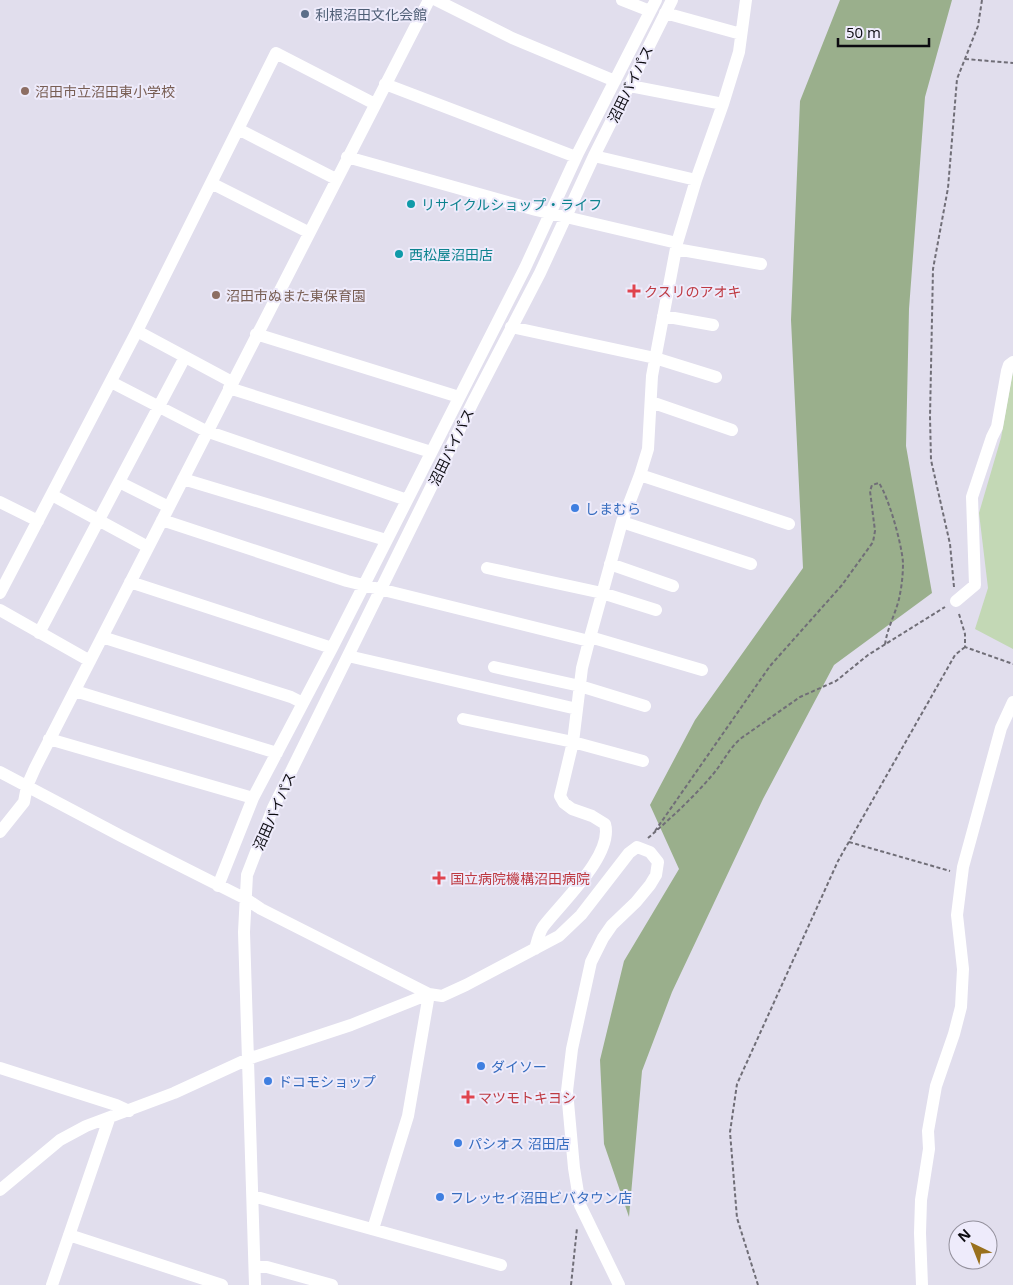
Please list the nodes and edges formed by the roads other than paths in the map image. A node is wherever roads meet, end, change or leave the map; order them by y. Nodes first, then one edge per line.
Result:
1 (429, 0) edge
2 (436, 0) edge
3 (622, 0) edge
4 (672, 0) edge
5 (746, 0) edge
6 (653, 6) edge
7 (665, 13) junction
8 (741, 34) junction
9 (615, 81) junction
10 (385, 84) junction
11 (630, 86) junction
12 (375, 104) junction
13 (723, 104) junction
14 (238, 129) junction
15 (594, 156) junction
16 (347, 157) junction
17 (576, 157) junction
18 (336, 179) junction
19 (696, 180) junction
20 (212, 183) junction
21 (550, 213) junction
22 (566, 217) junction
23 (308, 232) junction
24 (677, 246) junction
25 (761, 264) dead end
26 (663, 316) junction
27 (713, 325) dead end
28 (512, 327) junction
29 (138, 332) junction
30 (256, 334) junction
31 (185, 357) junction
32 (655, 358) junction
33 (1013, 362) edge
34 (716, 377) dead end
35 (111, 382) junction
36 (230, 385) junction
37 (459, 397) junction
38 (651, 402) junction
39 (158, 406) junction
40 (732, 430) dead end
41 (206, 432) junction
42 (431, 452) junction
43 (640, 475) junction
44 (183, 479) junction
45 (119, 482) junction
46 (52, 495) junction
47 (407, 500) junction
48 (0, 502) edge
49 (169, 506) junction
50 (99, 520) junction
51 (162, 520) junction
52 (38, 521) junction
53 (622, 522) junction
54 (789, 524) dead end
55 (386, 540) junction
56 (148, 547) junction
57 (610, 564) junction
58 (750, 564) dead end
59 (487, 568) dead end
60 (130, 582) junction
61 (364, 585) junction
62 (672, 586) dead end
63 (381, 589) junction
64 (0, 593) edge
65 (602, 593) junction
66 (956, 601) road end
67 (0, 610) edge
68 (656, 610) dead end
69 (39, 633) junction
70 (102, 637) junction
71 (590, 639) junction
72 (332, 648) junction
73 (348, 656) junction
74 (90, 662) junction
75 (494, 667) dead end
76 (702, 670) dead end
77 (580, 686) junction
78 (75, 690) junction
79 (1013, 702) edge
80 (303, 703) junction
81 (645, 706) dead end
82 (577, 709) junction
83 (463, 719) dead end
84 (50, 739) junction
85 (574, 742) junction
86 (277, 753) junction
87 (643, 761) dead end
88 (0, 772) edge
89 (27, 786) junction
90 (253, 798) junction
91 (0, 832) edge
92 (218, 886) junction
93 (246, 900) junction
94 (535, 949) junction
95 (429, 994) junction
96 (248, 1059) junction
97 (0, 1068) edge
98 (129, 1111) junction
99 (108, 1119) junction
100 (0, 1190) edge
101 (253, 1196) junction
102 (372, 1229) junction
103 (70, 1235) junction
104 (501, 1265) dead end
105 (255, 1267) junction
106 (52, 1285) edge
107 (222, 1285) edge
108 (255, 1285) edge
109 (332, 1285) edge
110 (619, 1285) edge
111 (922, 1285) edge

1 - 10 street
2 - 9 street
3 - 6 street
4 - 7 street, 沼田バイパス
5 - 8 street
6 - 9 street, 沼田バイパス
7 - 8 street
7 - 11 street, 沼田バイパス
8 - 13 street
9 - 17 street, 沼田バイパス
10 - 12 street
10 - 17 street
11 - 13 street
11 - 15 street, 沼田バイパス
12 - 14 street
12 - 16 street
13 - 19 street
14 - 18 street
14 - 20 street
15 - 19 street
15 - 22 street, 沼田バイパス
16 - 18 street
16 - 21 street
17 - 21 street, 沼田バイパス
18 - 23 street
19 - 24 street
20 - 23 street
20 - 29 street
21 - 22 street
21 - 37 street, 沼田バイパス
22 - 24 street
22 - 28 street, 沼田バイパス
23 - 30 street
24 - 25 street
24 - 26 street
26 - 27 street
26 - 32 street
28 - 32 street
28 - 63 street, 沼田バイパス
29 - 31 street
29 - 35 street
30 - 36 street
30 - 37 street
31 - 36 street
31 - 39 street
32 - 34 street
32 - 38 street
33 - 66 street
35 - 39 street
35 - 46 street
36 - 41 street
36 - 42 street
37 - 42 street, 沼田バイパス
38 - 40 street
38 - 43 street
39 - 41 street
39 - 45 street
41 - 44 street
41 - 47 street
42 - 47 street, 沼田バイパス
43 - 53 street
43 - 54 street
44 - 49 street
44 - 55 street
45 - 49 street
45 - 50 street
46 - 50 street
46 - 52 street
47 - 55 street, 沼田バイパス
48 - 52 street
49 - 51 street
50 - 56 street
50 - 69 street
51 - 56 street
51 - 61 street
52 - 64 street
53 - 57 street
53 - 58 street
55 - 61 street, 沼田バイパス
56 - 60 street
57 - 62 street
57 - 65 street
59 - 65 street
60 - 70 street
60 - 72 street
61 - 63 street
61 - 72 street, 沼田バイパス
63 - 71 street
63 - 73 street, 沼田バイパス
65 - 68 street
65 - 71 street
67 - 69 street
69 - 74 street
70 - 74 street
70 - 80 street
71 - 76 street
71 - 77 street
72 - 80 street, 沼田バイパス
73 - 82 street
73 - 93 street, 沼田バイパス
74 - 78 street
75 - 77 street
77 - 81 street
77 - 82 street
78 - 84 street
78 - 86 street
79 - 111 street
80 - 86 street, 沼田バイパス
82 - 85 street
83 - 85 street
84 - 89 street
84 - 90 street
85 - 87 street
85 - 94 street
86 - 90 street, 沼田バイパス
88 - 89 street
89 - 91 street
89 - 92 street
90 - 92 street, 沼田バイパス
92 - 93 street
93 - 95 street
93 - 96 street, 沼田バイパス
94 - 95 street
94 - 110 street
95 - 96 street
95 - 102 street
96 - 98 street
96 - 101 street, 沼田バイパス
97 - 98 street
98 - 99 street
99 - 100 street
99 - 103 street
101 - 102 street
101 - 105 street, 沼田バイパス
102 - 104 street
103 - 106 street
103 - 107 street
105 - 108 street, 沼田バイパス
105 - 109 street

